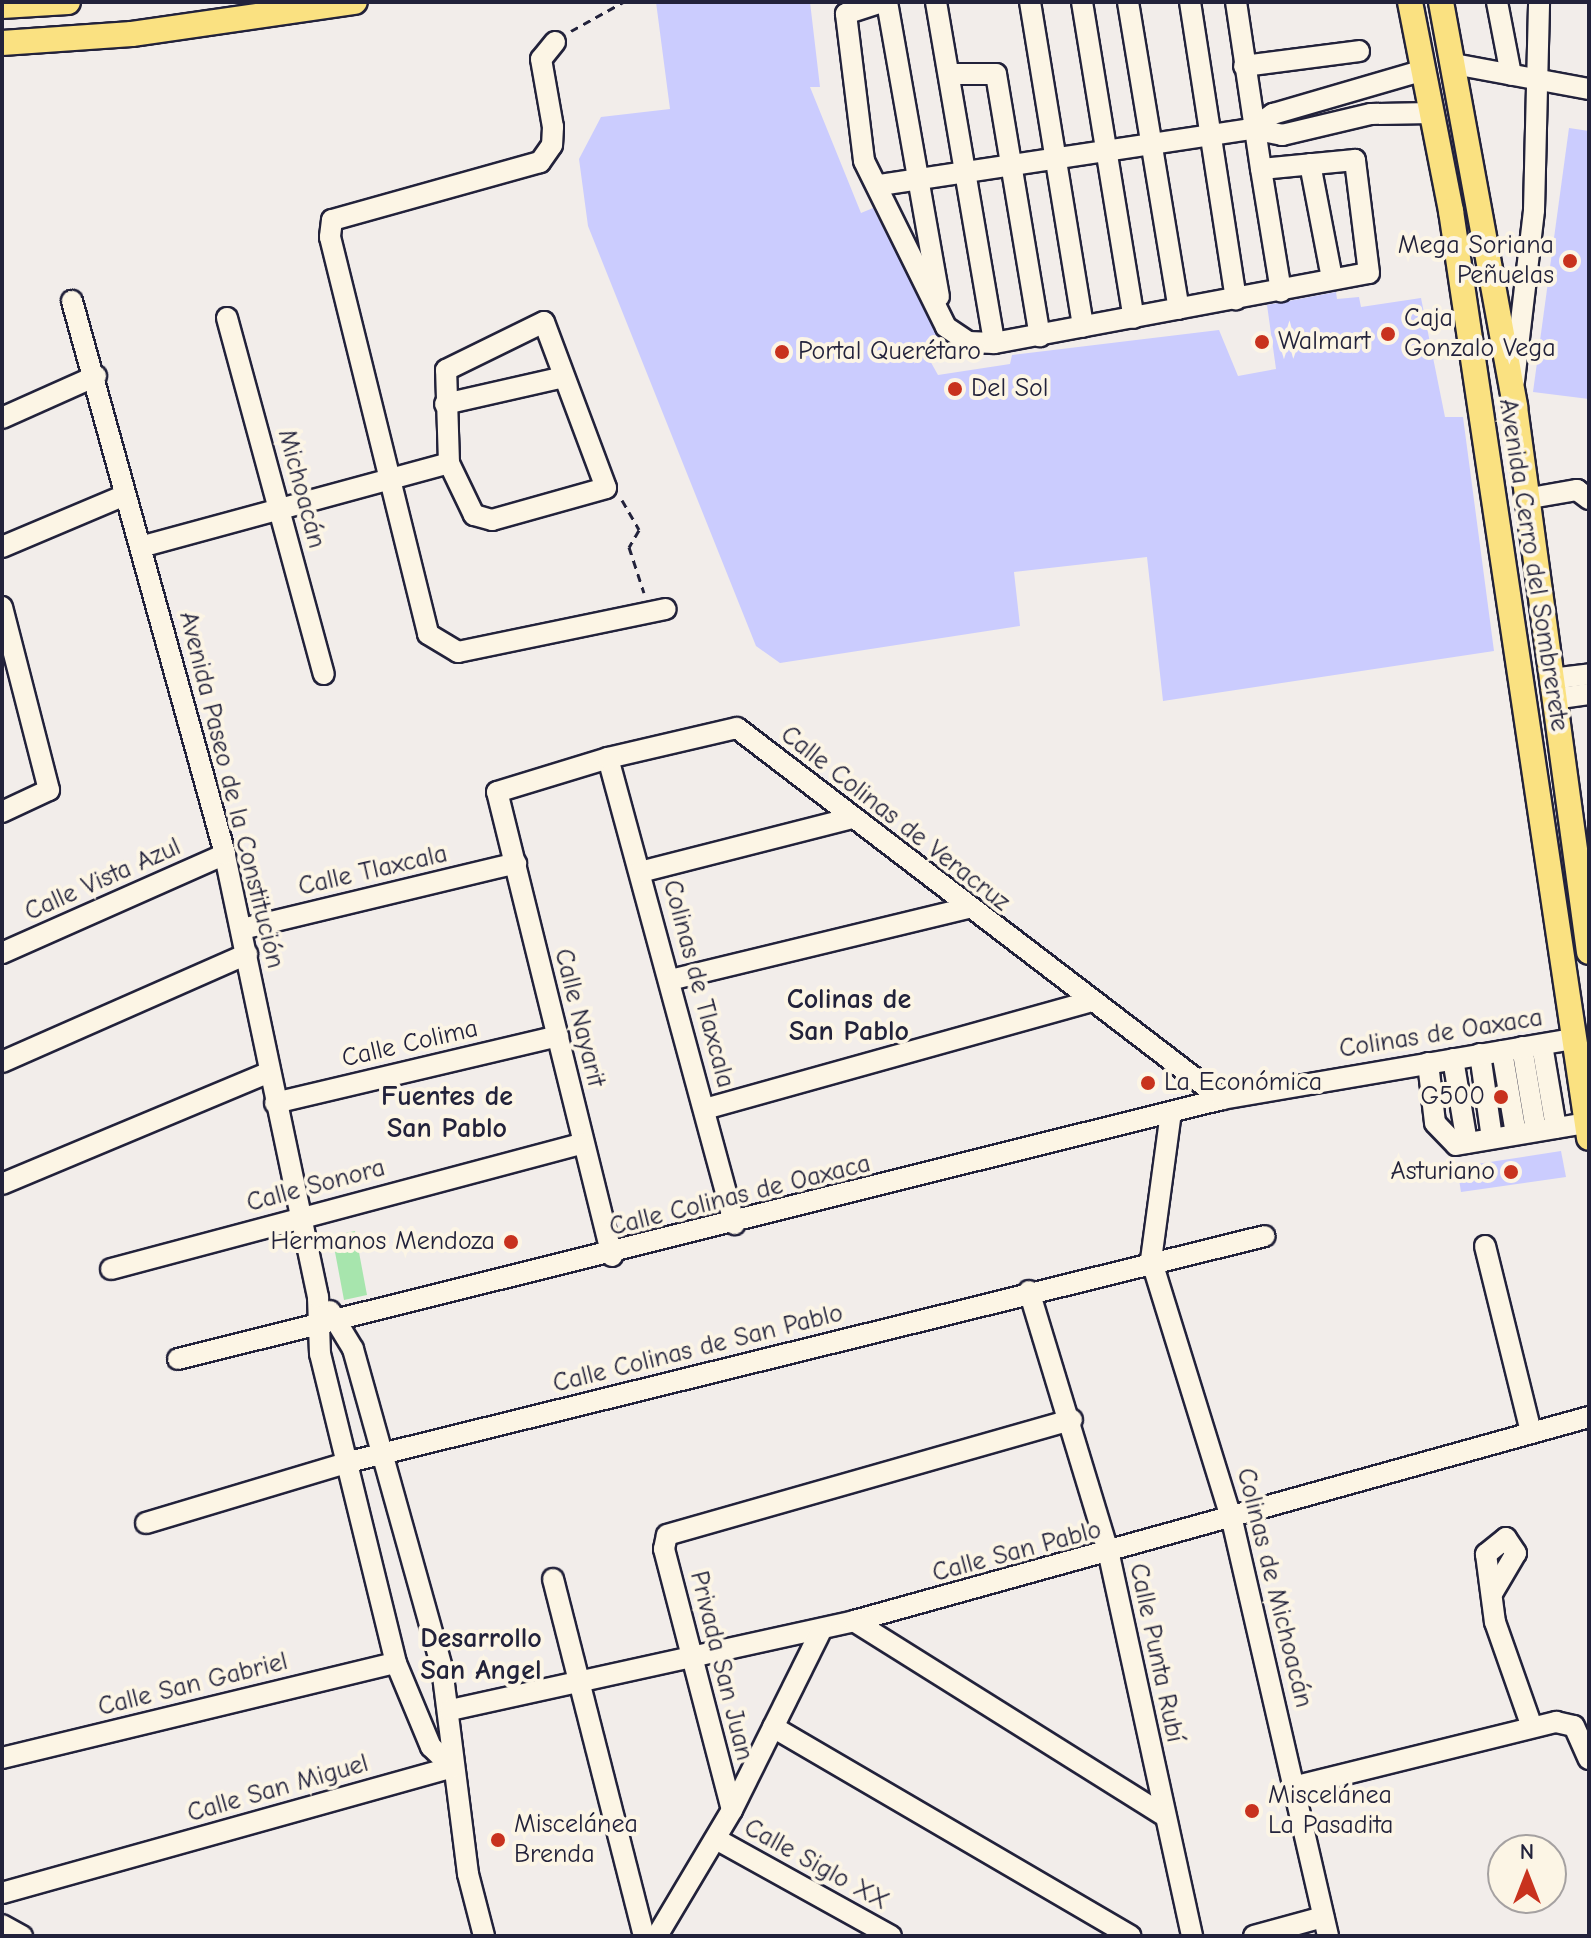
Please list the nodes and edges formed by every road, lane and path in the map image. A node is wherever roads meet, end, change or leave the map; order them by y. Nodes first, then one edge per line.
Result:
1 (68, 2) edge
2 (355, 2) edge
3 (623, 2) edge
4 (885, 2) edge
5 (936, 2) edge
6 (1030, 2) edge
7 (1082, 2) edge
8 (1128, 2) edge
9 (1190, 2) edge
10 (1236, 2) edge
11 (1410, 2) edge
12 (1441, 2) edge
13 (1497, 2) edge
14 (1539, 2) edge
15 (2, 6) edge
16 (555, 42) joint
17 (2, 43) edge
18 (1359, 51) dead end
19 (1454, 64) junction
20 (1244, 66) junction
21 (1424, 70) junction
22 (951, 74) junction
23 (1511, 75) junction
24 (1537, 82) junction
25 (1589, 89) edge
26 (1432, 113) junction
27 (1252, 129) junction
28 (1210, 135) junction
29 (1152, 144) junction
30 (1106, 151) junction
31 (1058, 158) junction
32 (1310, 164) junction
33 (1012, 165) junction
34 (1261, 169) junction
35 (964, 172) junction
36 (916, 180) junction
37 (880, 185) junction
38 (1332, 278) junction
39 (1281, 291) junction
40 (1236, 299) junction
41 (72, 301) dead end
42 (1179, 309) junction
43 (227, 318) dead end
44 (1134, 318) junction
45 (946, 327) junction
46 (1083, 327) junction
47 (1040, 336) junction
48 (994, 343) junction
49 (96, 376) junction
50 (564, 377) junction
51 (1513, 393) junction
52 (445, 404) junction
53 (2, 418) edge
54 (449, 463) junction
55 (393, 475) junction
56 (606, 488) junction
57 (125, 495) junction
58 (1525, 499) junction
59 (1589, 499) edge
60 (278, 506) junction
61 (144, 546) junction
62 (2, 547) edge
63 (2, 607) edge
64 (666, 609) joint
65 (21, 666) junction
66 (324, 674) dead end
67 (1589, 674) edge
68 (2, 675) edge
69 (1552, 689) junction
70 (1589, 694) edge
71 (608, 758) junction
72 (497, 792) joint
73 (2, 812) edge
74 (852, 818) junction
75 (225, 854) junction
76 (516, 863) junction
77 (640, 872) junction
78 (967, 908) junction
79 (242, 929) junction
80 (1589, 952) edge
81 (2, 953) edge
82 (247, 954) junction
83 (670, 980) junction
84 (1087, 1002) junction
85 (558, 1036) junction
86 (1574, 1039) junction
87 (1522, 1048) junction
88 (1480, 1054) junction
89 (1453, 1059) junction
90 (2, 1062) edge
91 (1428, 1063) junction
92 (267, 1073) junction
93 (1315, 1080) joint
94 (1222, 1099) junction
95 (275, 1103) junction
96 (705, 1109) junction
97 (1171, 1112) junction
98 (1588, 1130) edge
99 (1536, 1131) junction
100 (1492, 1138) junction
101 (1467, 1143) junction
102 (582, 1144) junction
103 (2, 1184) edge
104 (301, 1216) junction
105 (735, 1224) junction
106 (1265, 1236) dead end
107 (1485, 1246) dead end
108 (612, 1256) junction
109 (1151, 1259) junction
110 (111, 1269) dead end
111 (1029, 1291) junction
112 (318, 1297) junction
113 (338, 1320) junction
114 (315, 1327) junction
115 (178, 1359) dead end
116 (1589, 1417) edge
117 (1072, 1420) junction
118 (1531, 1432) junction
119 (384, 1455) junction
120 (349, 1462) junction
121 (1232, 1520) junction
122 (146, 1523) dead end
123 (1109, 1555) junction
124 (553, 1579) dead end
125 (1493, 1592) dead end
126 (854, 1621) junction
127 (822, 1629) junction
128 (690, 1657) junction
129 (396, 1663) junction
130 (578, 1684) junction
131 (450, 1710) junction
132 (1531, 1724) junction
133 (773, 1727) junction
134 (2, 1758) edge
135 (1589, 1759) edge
136 (452, 1767) junction
137 (1297, 1786) junction
138 (732, 1810) junction
139 (1163, 1815) junction
140 (716, 1839) junction
141 (2, 1893) edge
142 (2, 1925) edge
143 (1326, 1927) edge
144 (22, 1936) edge
145 (484, 1936) edge
146 (644, 1936) edge
147 (657, 1936) edge
148 (891, 1936) edge
149 (1130, 1936) edge
150 (1192, 1936) edge
151 (1254, 1936) edge

1 - 15 main road
2 - 17 main road
3 - 16 path
4 - 36 street
4 - 37 street
5 - 22 street
6 - 31 street
7 - 30 street
8 - 29 street
9 - 28 street
10 - 20 street
11 - 21 main road, Avenida Cerro del Sombrerete
12 - 19 main road, Avenida Cerro del Sombrerete
13 - 23 street
14 - 24 street
16 - 55 street
18 - 20 street
19 - 23 street
19 - 51 main road, Avenida Cerro del Sombrerete
20 - 27 street
21 - 26 main road, Avenida Cerro del Sombrerete
21 - 27 street
22 - 33 street
22 - 35 street
23 - 24 street
24 - 25 street
24 - 51 street
26 - 27 street
26 - 86 main road, Avenida Cerro del Sombrerete
27 - 28 street
27 - 34 street
28 - 29 street
28 - 40 street
29 - 30 street
29 - 42 street
30 - 31 street
30 - 44 street
31 - 33 street
31 - 46 street
32 - 34 street
32 - 38 street
32 - 38 street
33 - 35 street
33 - 47 street
34 - 39 street
35 - 36 street
35 - 48 street
36 - 37 street
36 - 45 street
37 - 45 street
38 - 39 street
39 - 40 street
40 - 42 street
41 - 49 street, Avenida Paseo de la Constitución
42 - 44 street
43 - 60 street, Michoacán
44 - 46 street
45 - 48 street
46 - 47 street
47 - 48 street
49 - 53 street
49 - 57 street, Avenida Paseo de la Constitución
50 - 52 street
50 - 52 street
50 - 56 street
51 - 58 main road, Avenida Cerro del Sombrerete
52 - 54 street
54 - 55 street
54 - 56 street
55 - 60 street
55 - 64 street
56 - 64 path
57 - 61 street, Avenida Paseo de la Constitución
57 - 62 street
58 - 59 street
58 - 69 main road, Avenida Cerro del Sombrerete
60 - 61 street
60 - 66 street, Michoacán
61 - 75 street, Avenida Paseo de la Constitución
63 - 65 street
65 - 68 street
65 - 73 street
67 - 69 street
69 - 70 street
69 - 80 main road, Avenida Cerro del Sombrerete
71 - 72 street, Calle Colinas de Veracruz
71 - 74 street, Calle Colinas de Veracruz
71 - 77 street, Colinas de Tlaxcala
72 - 76 street, Calle Nayarit
74 - 77 street
74 - 78 street, Calle Colinas de Veracruz
75 - 79 street, Avenida Paseo de la Constitución
75 - 81 street, Calle Vista Azul
76 - 79 street, Calle Tlaxcala
76 - 85 street, Calle Nayarit
77 - 83 street, Colinas de Tlaxcala
78 - 83 street
78 - 84 street, Calle Colinas de Veracruz
79 - 82 street, Avenida Paseo de la Constitución
82 - 90 street
82 - 92 street, Avenida Paseo de la Constitución
83 - 96 street, Colinas de Tlaxcala
84 - 94 street, Calle Colinas de Veracruz
84 - 96 street
85 - 95 street, Calle Colima
85 - 102 street, Calle Nayarit
86 - 87 street, Colinas de Oaxaca
86 - 98 main road, Avenida Cerro del Sombrerete
87 - 88 street, Colinas de Oaxaca
87 - 99 street
87 - 99 street
88 - 89 street, Colinas de Oaxaca
88 - 100 street
89 - 91 street, Colinas de Oaxaca
89 - 101 street
91 - 93 street, Colinas de Oaxaca
91 - 101 street
92 - 95 street, Avenida Paseo de la Constitución
92 - 103 street
93 - 94 street, Calle Colinas de Oaxaca
94 - 97 street, Calle Colinas de Oaxaca
95 - 104 street, Avenida Paseo de la Constitución
96 - 105 street, Colinas de Tlaxcala
97 - 105 street, Calle Colinas de Oaxaca
97 - 109 street
98 - 99 street
99 - 100 street
100 - 101 street
102 - 104 street, Calle Sonora
102 - 108 street, Calle Nayarit
104 - 110 street, Calle Sonora
104 - 112 street, Avenida Paseo de la Constitución
105 - 108 street, Calle Colinas de Oaxaca
106 - 109 street, Calle Colinas de San Pablo
107 - 118 street
108 - 113 street, Calle Colinas de Oaxaca
109 - 111 street, Calle Colinas de San Pablo
109 - 121 street, Colinas de Michoacán
111 - 117 street, Calle Punta Rubí
111 - 119 street, Calle Colinas de San Pablo
112 - 113 street, Avenida Paseo de la Constitución
112 - 114 street, Avenida Paseo de la Constitución
113 - 114 street, Calle Colinas de Oaxaca
113 - 119 street, Avenida Paseo de la Constitución
114 - 115 street, Calle Colinas de Oaxaca
114 - 120 street, Avenida Paseo de la Constitución
116 - 118 street, Calle San Pablo
117 - 123 street, Calle Punta Rubí
117 - 128 street, Privada San Juan
118 - 121 street, Calle San Pablo
119 - 120 street, Calle Colinas de San Pablo
119 - 131 street, Avenida Paseo de la Constitución
120 - 122 street, Calle Colinas de San Pablo
120 - 129 street, Avenida Paseo de la Constitución
121 - 123 street, Calle San Pablo
121 - 137 street, Colinas de Michoacán
123 - 126 street, Calle San Pablo
123 - 139 street, Calle Punta Rubí
124 - 130 street
125 - 132 street
126 - 127 street, Calle San Pablo
126 - 139 street
127 - 128 street, Calle San Pablo
127 - 133 street
128 - 130 street, Calle San Pablo
128 - 138 street, Privada San Juan
129 - 134 street, Calle San Gabriel
129 - 136 street
130 - 131 street, Calle San Pablo
130 - 146 street
131 - 136 street, Avenida Paseo de la Constitución
132 - 135 street
132 - 137 street
133 - 138 street
133 - 149 street
136 - 141 street, Calle San Miguel
136 - 145 street, Avenida Paseo de la Constitución
137 - 143 street, Colinas de Michoacán
138 - 140 street
139 - 150 street, Calle Punta Rubí
140 - 147 street
140 - 148 street, Calle Siglo XX
142 - 144 street
143 - 151 street

